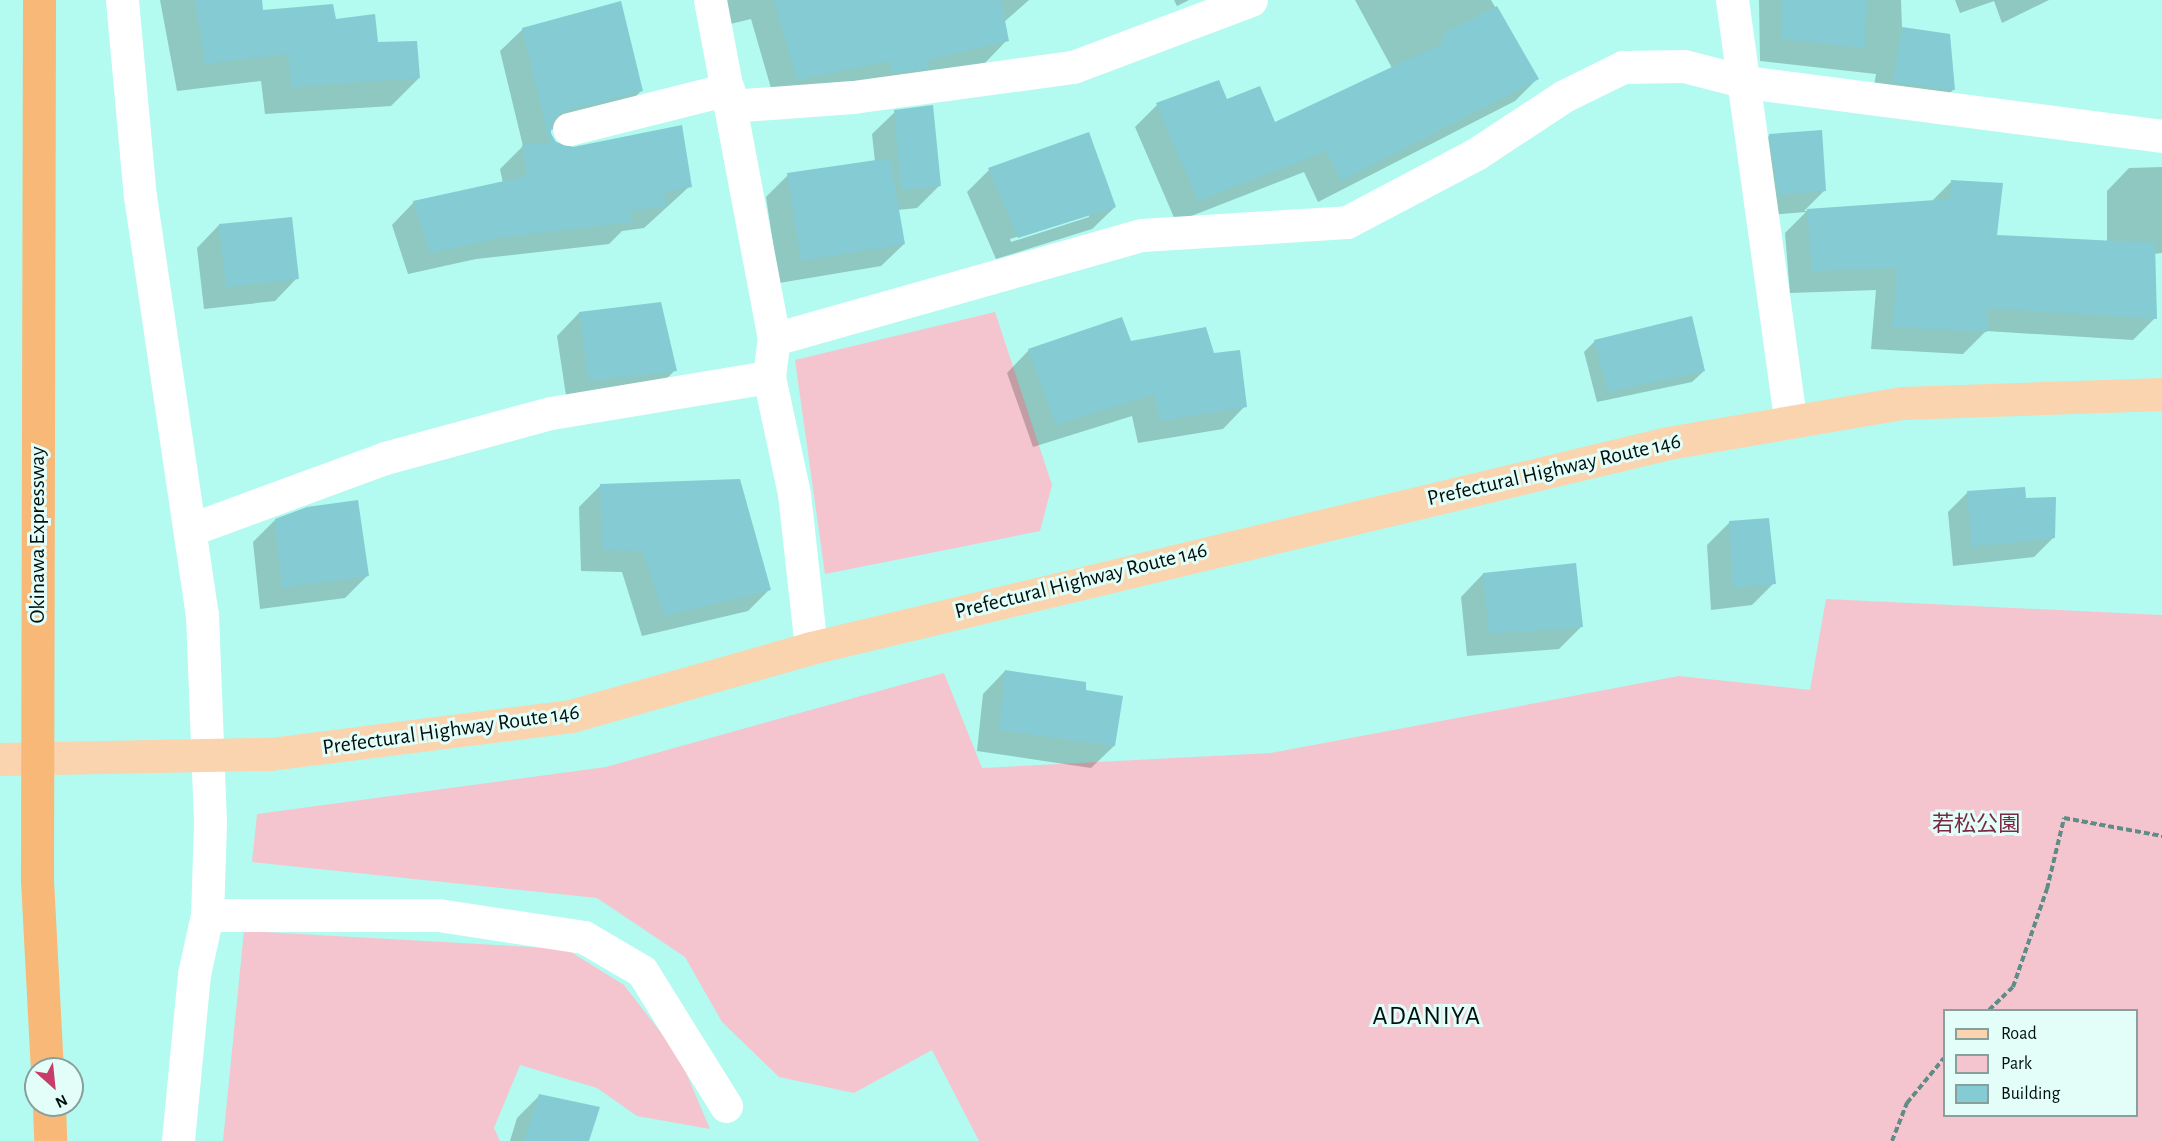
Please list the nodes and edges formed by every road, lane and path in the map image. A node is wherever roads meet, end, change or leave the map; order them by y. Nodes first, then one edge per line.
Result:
1 (39, 0) edge
2 (122, 0) edge
3 (710, 0) edge
4 (1251, 0) edge
5 (1732, 0) edge
6 (1746, 82) junction
7 (729, 98) junction
8 (569, 129) dead end
9 (2162, 136) edge
10 (774, 339) junction
11 (769, 377) junction
12 (2162, 394) edge
13 (1790, 420) junction
14 (192, 529) junction
15 (811, 648) junction
16 (205, 758) junction
17 (0, 759) edge
18 (2162, 836) edge
19 (207, 915) junction
20 (1991, 1009) edge
21 (46, 1057) edge
22 (1943, 1059) edge
23 (726, 1106) dead end
24 (49, 1117) edge
25 (50, 1141) edge
26 (178, 1141) edge
27 (1892, 1141) edge

1 - 21 highway, Okinawa Expressway
2 - 14 street
3 - 7 street
4 - 7 street
5 - 6 street
6 - 9 street
6 - 10 street
6 - 13 street
7 - 8 street
7 - 10 street
10 - 11 street
11 - 14 street
11 - 15 street
12 - 13 main road, Prefectural Highway Route 146
13 - 15 main road, Prefectural Highway Route 146
14 - 16 street
15 - 16 main road, Prefectural Highway Route 146
16 - 17 main road, Prefectural Highway Route 146
16 - 19 street
18 - 20 path
19 - 23 street
19 - 26 street
22 - 27 path
24 - 25 highway

